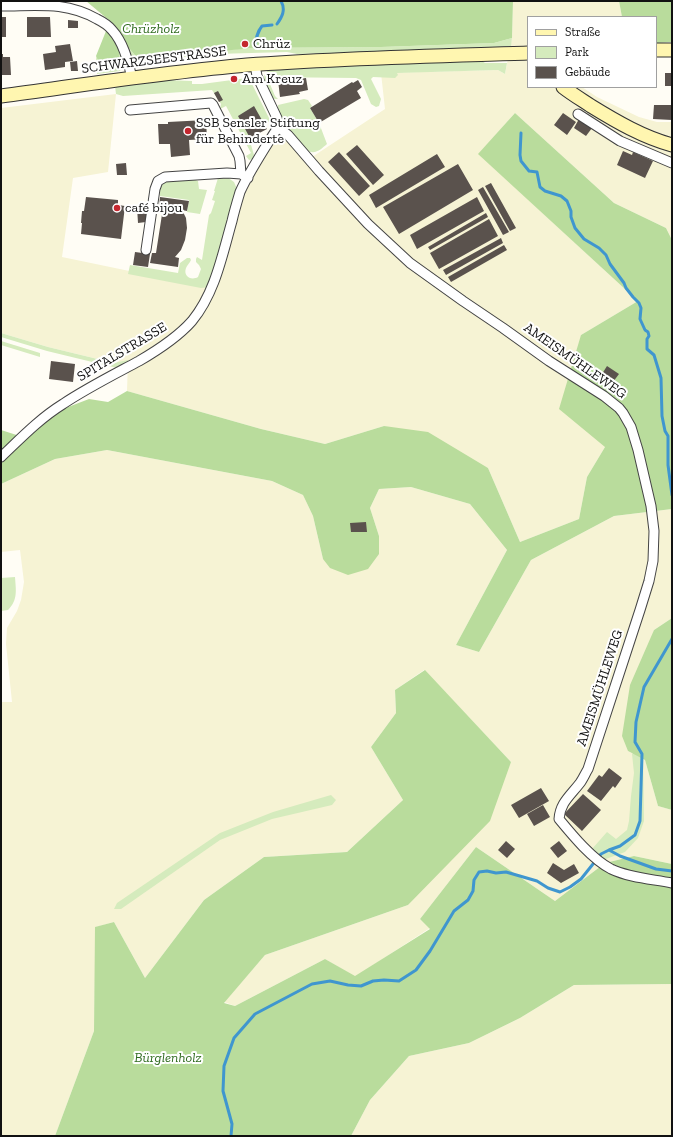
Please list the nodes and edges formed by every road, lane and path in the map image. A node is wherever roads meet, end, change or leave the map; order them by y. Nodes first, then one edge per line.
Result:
1 (1, 6) edge
2 (657, 50) edge
3 (672, 50) edge
4 (527, 53) edge
5 (255, 65) junction
6 (132, 78) junction
7 (564, 88) edge
8 (1, 96) edge
9 (130, 110) dead end
10 (578, 114) dead end
11 (278, 127) junction
12 (672, 145) edge
13 (672, 163) edge
14 (244, 176) junction
15 (146, 250) dead end
16 (1, 457) edge
17 (672, 883) edge

1 - 6 street
2 - 3 main road
4 - 5 main road, SCHWARZSEESTRASSE
5 - 6 main road, SCHWARZSEESTRASSE
5 - 11 street
6 - 8 main road, SCHWARZSEESTRASSE
7 - 12 main road
9 - 14 street
10 - 13 street
11 - 14 street, SPITALSTRASSE
11 - 17 street, AMEISMÜHLEWEG
14 - 15 street
14 - 16 street, SPITALSTRASSE

